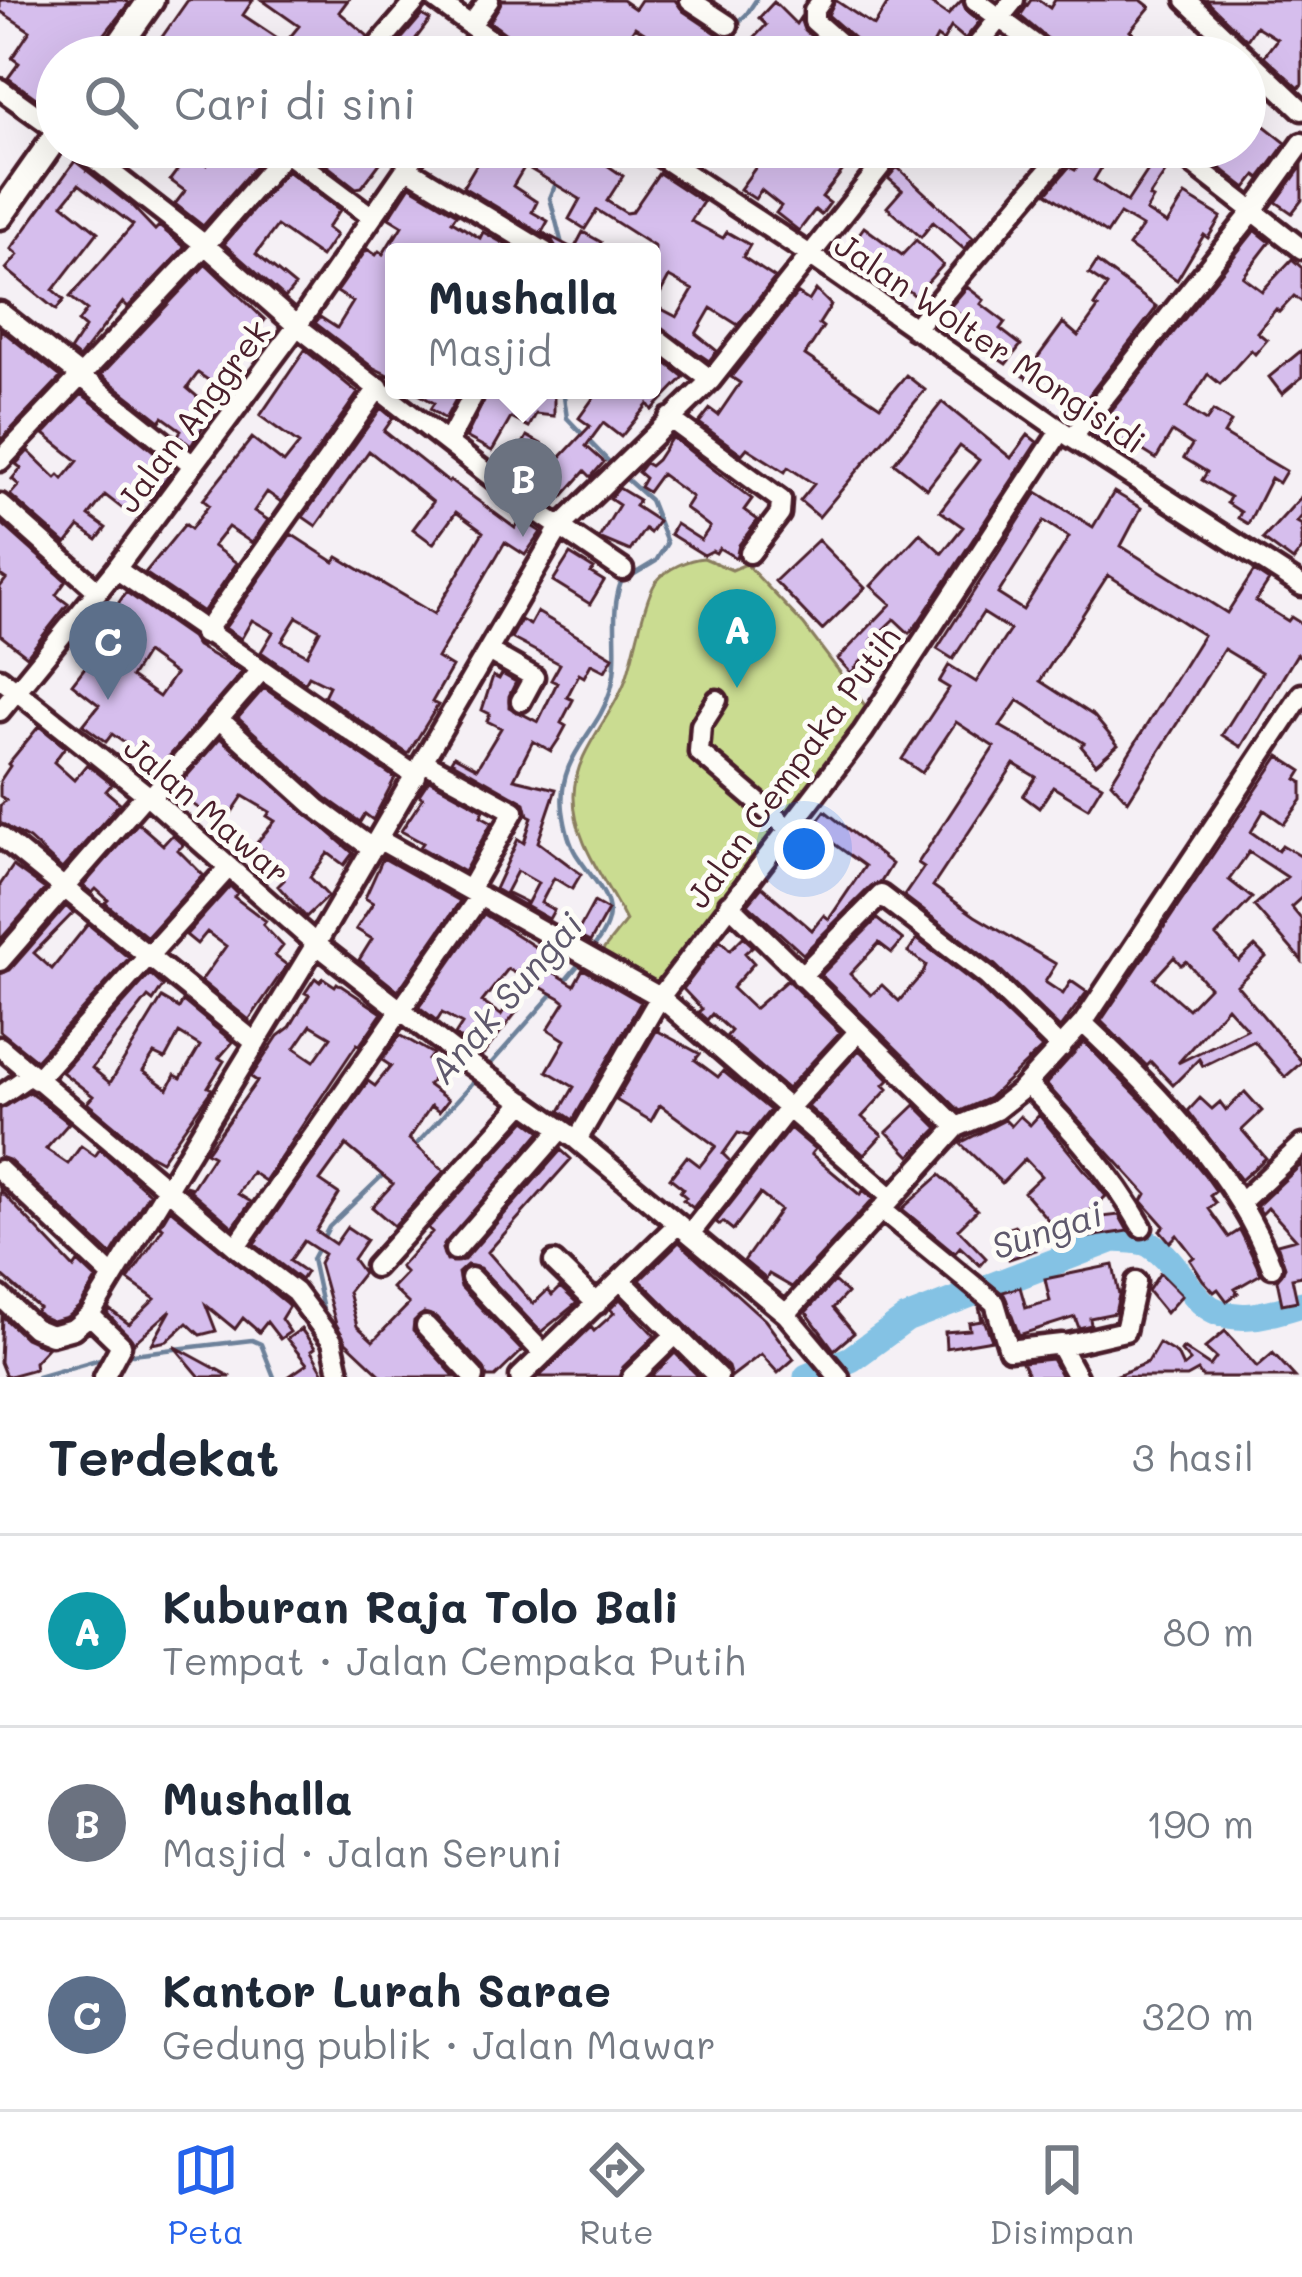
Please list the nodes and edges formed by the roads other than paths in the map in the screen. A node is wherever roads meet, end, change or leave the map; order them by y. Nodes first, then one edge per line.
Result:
1 (151, 0) edge
2 (417, 0) edge
3 (436, 0) edge
4 (488, 0) edge
5 (690, 0) edge
6 (823, 0) edge
7 (975, 0) edge
8 (1014, 0) edge
9 (1186, 0) edge
10 (999, 17) junction
11 (728, 25) dead end
12 (471, 26) junction
13 (126, 36) edge
14 (386, 36) edge
15 (478, 36) edge
16 (831, 36) edge
17 (984, 36) edge
18 (1024, 36) edge
19 (1224, 36) edge
20 (1266, 76) edge
21 (0, 88) edge
22 (1302, 110) edge
23 (36, 116) edge
24 (1302, 143) edge
25 (36, 164) edge
26 (106, 168) edge
27 (272, 168) edge
28 (311, 168) edge
29 (406, 168) joint
30 (678, 168) edge
31 (879, 168) edge
32 (1050, 168) edge
33 (1199, 168) edge
34 (1254, 210) junction
35 (0, 216) edge
36 (372, 217) junction
37 (530, 243) edge
38 (205, 245) junction
39 (1302, 249) edge
40 (810, 255) junction
41 (0, 312) edge
42 (297, 326) junction
43 (914, 329) junction
44 (661, 342) edge
45 (81, 378) junction
46 (711, 380) junction
47 (379, 387) junction
48 (385, 392) edge
49 (394, 399) edge
50 (471, 399) edge
51 (670, 418) junction
52 (1066, 434) junction
53 (448, 442) junction
54 (0, 461) edge
55 (193, 465) junction
56 (0, 504) edge
57 (560, 526) junction
58 (750, 553) dead end
59 (116, 569) junction
60 (623, 570) dead end
61 (1302, 586) edge
62 (98, 591) junction
63 (204, 634) junction
64 (488, 651) junction
65 (260, 672) junction
66 (8, 685) edge
67 (1302, 694) edge
68 (717, 700) dead end
69 (520, 701) dead end
70 (0, 711) edge
71 (219, 719) junction
72 (420, 769) junction
73 (148, 796) junction
74 (789, 830) junction
75 (0, 836) edge
76 (375, 844) junction
77 (229, 867) junction
78 (65, 887) junction
79 (475, 893) junction
80 (730, 904) junction
81 (316, 944) junction
82 (147, 956) junction
83 (0, 961) edge
84 (801, 976) junction
85 (660, 998) junction
86 (400, 1011) junction
87 (1083, 1022) junction
88 (857, 1033) junction
89 (256, 1043) junction
90 (0, 1047) edge
91 (1061, 1048) junction
92 (33, 1078) junction
93 (1027, 1084) junction
94 (0, 1096) edge
95 (524, 1102) junction
96 (787, 1110) junction
97 (957, 1127) junction
98 (569, 1134) junction
99 (1302, 1145) edge
100 (0, 1170) edge
101 (167, 1190) junction
102 (886, 1203) junction
103 (1240, 1203) junction
104 (1142, 1227) dead end
105 (684, 1229) junction
106 (236, 1247) junction
107 (455, 1250) dead end
108 (554, 1262) dead end
109 (375, 1267) dead end
110 (1272, 1267) dead end
111 (113, 1277) junction
112 (472, 1278) dead end
113 (621, 1280) junction
114 (1136, 1282) dead end
115 (0, 1296) edge
116 (597, 1304) junction
117 (91, 1315) junction
118 (786, 1315) junction
119 (426, 1325) dead end
120 (676, 1334) junction
121 (1062, 1344) junction
122 (544, 1354) junction
123 (112, 1364) edge
124 (340, 1377) edge
125 (474, 1377) edge
126 (520, 1377) edge
127 (632, 1377) edge
128 (718, 1377) edge
129 (839, 1377) edge
130 (1077, 1377) edge

1 - 13 main road
2 - 14 street
3 - 12 street
4 - 12 street
5 - 11 street
6 - 16 street
7 - 10 street
8 - 10 street
9 - 19 street
10 - 17 street
10 - 18 street
12 - 15 street
20 - 22 street
21 - 23 street
24 - 34 street, Jalan Cempaka Putih
25 - 35 main road
26 - 38 street
27 - 38 street
28 - 36 street
29 - 36 street, Jalan Anggrek
29 - 37 street
30 - 40 street, Jalan Wolter Mongisidi
31 - 40 street
32 - 43 street
33 - 34 street
34 - 39 street
34 - 52 street, Jalan Cempaka Putih
36 - 42 street, Jalan Anggrek
38 - 42 street
38 - 45 street
40 - 43 street, Jalan Wolter Mongisidi
40 - 46 street
41 - 45 street
42 - 47 street
42 - 55 street, Jalan Anggrek
43 - 52 street, Jalan Wolter Mongisidi
44 - 46 street
45 - 54 street
45 - 55 street
46 - 51 street
47 - 48 street
47 - 63 street
49 - 53 street
50 - 53 street
51 - 57 street
51 - 58 street
52 - 61 street, Jalan Wolter Mongisidi
52 - 74 street, Jalan Cempaka Putih
53 - 57 street
55 - 59 street, Jalan Anggrek
56 - 62 street
57 - 60 street
57 - 64 street
59 - 62 street, Jalan Anggrek
59 - 63 street
62 - 66 street, Jalan Anggrek
63 - 65 street
64 - 69 street
64 - 72 street
65 - 71 street
65 - 72 street
66 - 70 street, Jalan Anggrek
66 - 73 street, Jalan Mawar
67 - 87 street
68 - 74 street
71 - 73 street
71 - 76 street
72 - 76 street
72 - 79 street
73 - 77 street, Jalan Mawar
73 - 78 street
74 - 80 street, Jalan Cempaka Putih
75 - 78 street
76 - 79 street
76 - 81 street
77 - 81 street, Jalan Mawar
77 - 82 street
78 - 82 street
78 - 83 street
79 - 85 street
79 - 86 street
80 - 84 street
80 - 85 street, Jalan Cempaka Putih
81 - 86 street, Jalan Mawar
81 - 89 street
82 - 89 street
82 - 92 street
84 - 88 street
84 - 91 street
85 - 96 street
85 - 98 street, Jalan Cempaka Putih
86 - 95 street, Jalan Mawar
86 - 106 street
87 - 91 street
87 - 103 street
88 - 96 street
88 - 97 street
89 - 101 street
90 - 92 street
91 - 93 street
92 - 94 street
92 - 101 street
93 - 97 street
93 - 104 street
95 - 98 street, Jalan Mawar
95 - 109 street
96 - 102 street
96 - 105 street
97 - 102 street
98 - 105 street, Jalan Mawar
98 - 107 street, Jalan Cempaka Putih
99 - 103 street
100 - 111 street
101 - 106 street
101 - 111 street
102 - 118 street
102 - 121 street
103 - 110 street
105 - 113 street
105 - 118 street, Jalan Mawar
106 - 124 street
108 - 116 street
111 - 117 street
112 - 122 street
113 - 116 street
113 - 120 street
114 - 121 street
115 - 117 street
116 - 122 street
117 - 123 street
118 - 129 street, Jalan Mawar
119 - 125 street
120 - 127 street
120 - 128 street
121 - 130 street
122 - 126 street

